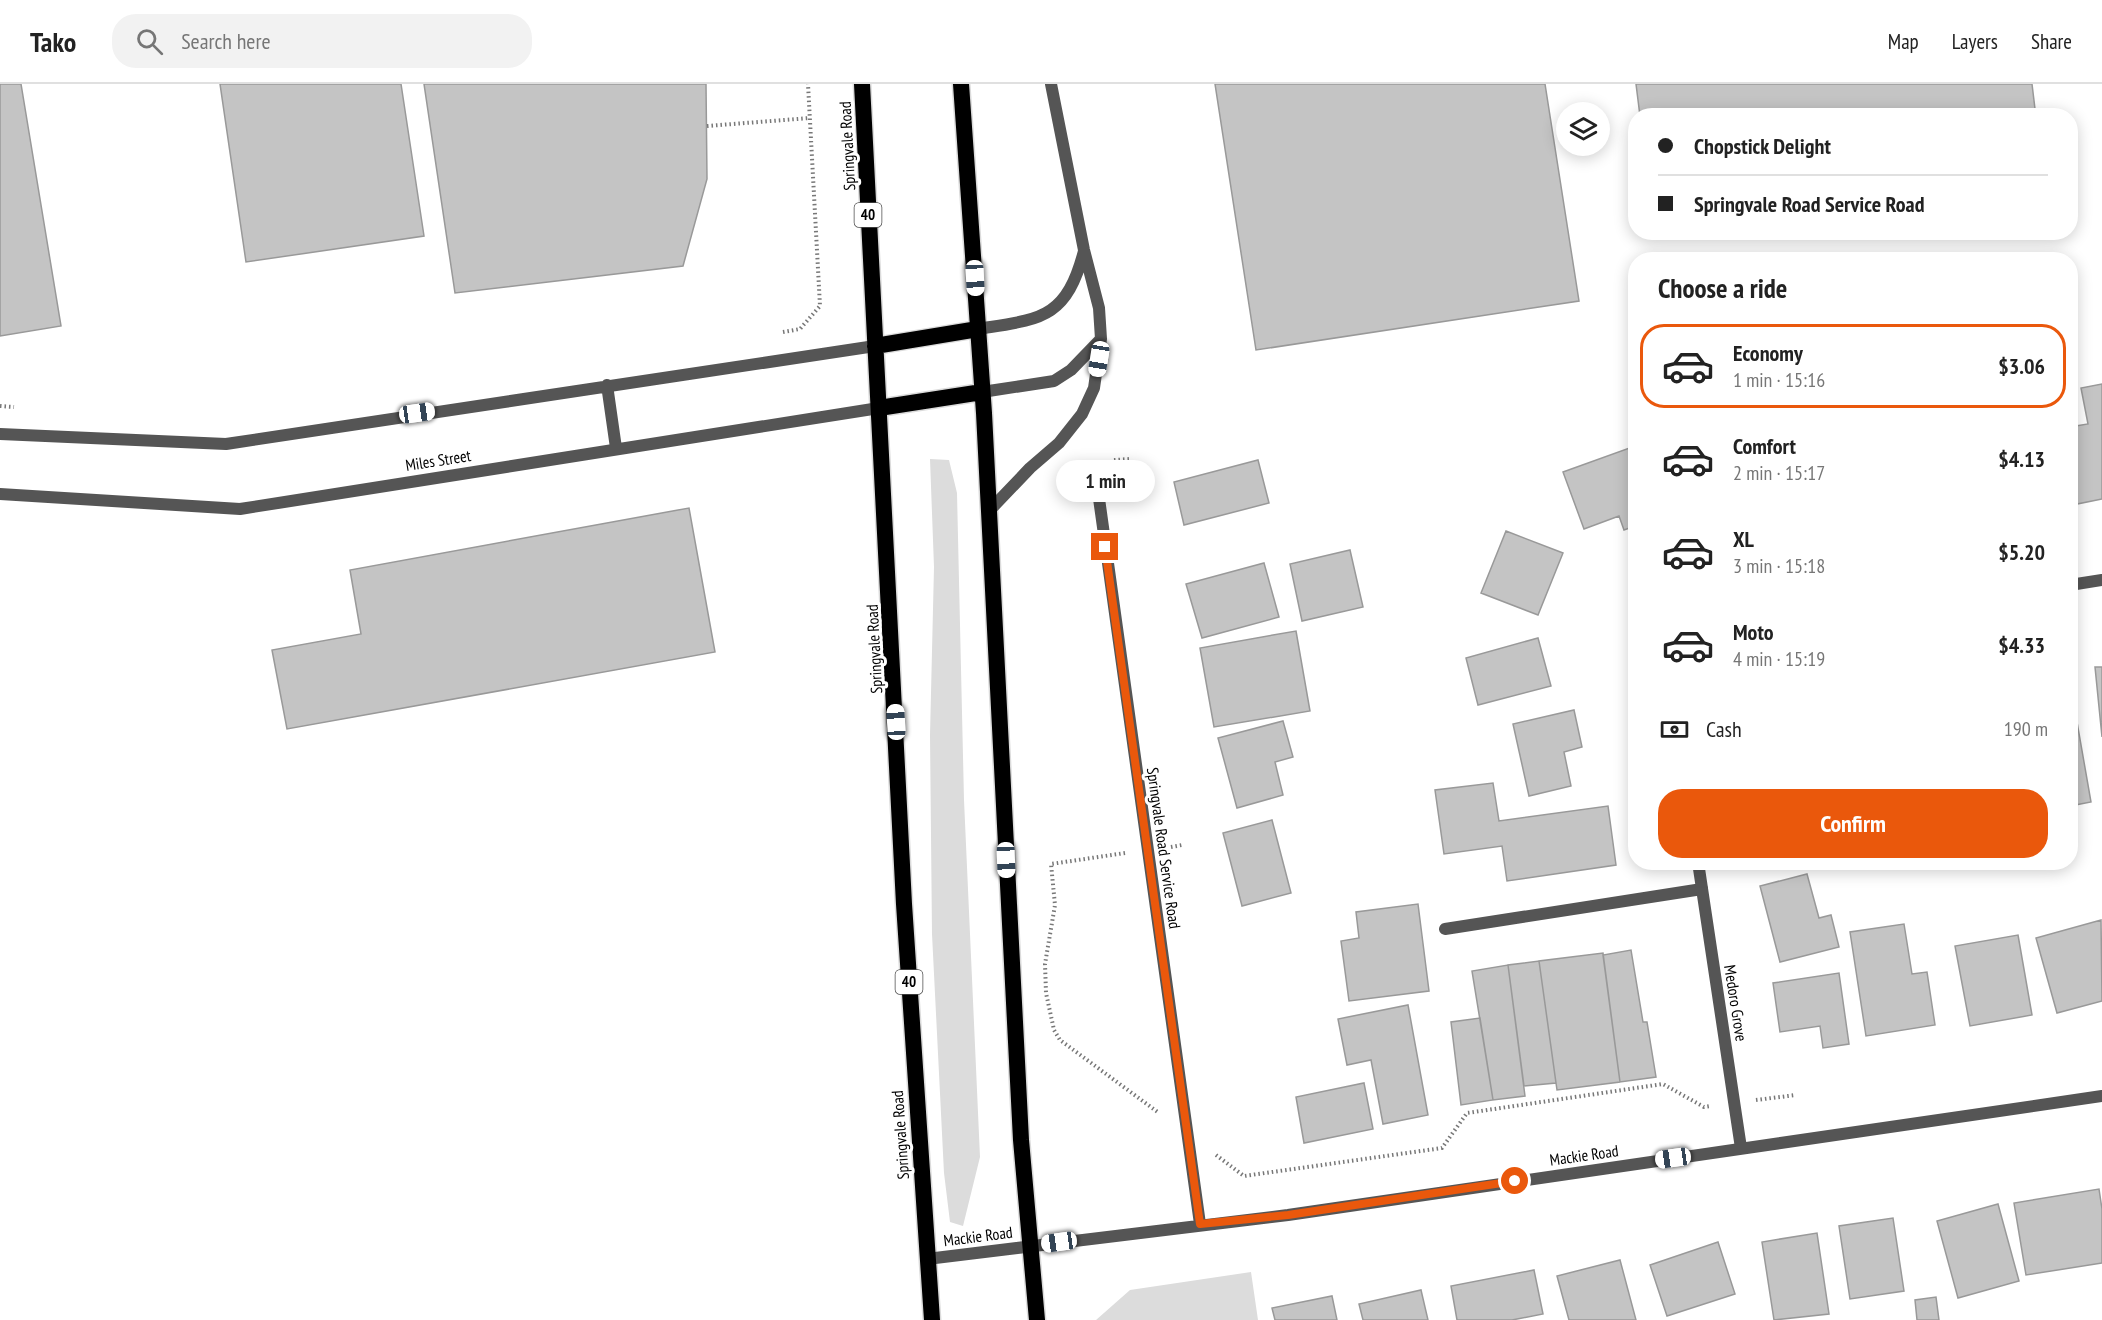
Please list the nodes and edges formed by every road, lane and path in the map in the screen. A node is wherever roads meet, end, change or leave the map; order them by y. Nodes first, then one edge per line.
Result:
1 (808, 84) edge
2 (862, 84) edge
3 (961, 84) edge
4 (1051, 84) edge
5 (810, 118) junction
6 (707, 126) dead end
7 (1084, 250) junction
8 (978, 329) junction
9 (777, 333) dead end
10 (1101, 339) junction
11 (875, 346) junction
12 (607, 385) junction
13 (982, 393) junction
14 (0, 406) edge
15 (18, 407) dead end
16 (879, 408) junction
17 (0, 434) edge
18 (616, 448) junction
19 (1095, 477) dead end
20 (0, 494) edge
21 (989, 511) junction
22 (2102, 580) edge
23 (2078, 584) edge
24 (1182, 845) dead end
25 (1148, 850) junction
26 (1699, 870) edge
27 (1702, 889) junction
28 (1445, 929) dead end
29 (1796, 1095) dead end
30 (2102, 1096) edge
31 (1734, 1103) junction
32 (1187, 1134) junction
33 (1741, 1148) junction
34 (1200, 1224) junction
35 (1029, 1246) junction
36 (927, 1259) junction
37 (932, 1320) edge
38 (1037, 1320) edge

1 - 5 path
2 - 11 highway, Springvale Road / 40
3 - 8 highway
4 - 7 street
5 - 6 path
5 - 9 path
7 - 8 street
7 - 10 street
8 - 11 highway
8 - 13 highway
10 - 13 street
10 - 21 street
11 - 12 street
11 - 16 highway, Springvale Road / 40
12 - 17 street
12 - 18 street
13 - 16 highway
13 - 21 highway
14 - 15 path
16 - 18 street, Miles Street
16 - 36 highway, Springvale Road / 40
18 - 20 street, Miles Street
19 - 25 street, Springvale Road Service Road
21 - 35 highway
22 - 23 street
24 - 25 path
25 - 32 street, Springvale Road Service Road
25 - 32 path
26 - 27 street, Medoro Grove
27 - 28 street
27 - 31 street, Medoro Grove
29 - 31 path
30 - 33 street, Mackie Road
31 - 32 path
31 - 33 street, Medoro Grove
32 - 34 street, Springvale Road Service Road
33 - 34 street, Mackie Road
34 - 35 street, Mackie Road
35 - 36 street, Mackie Road
35 - 38 highway
36 - 37 highway, Springvale Road / 40

